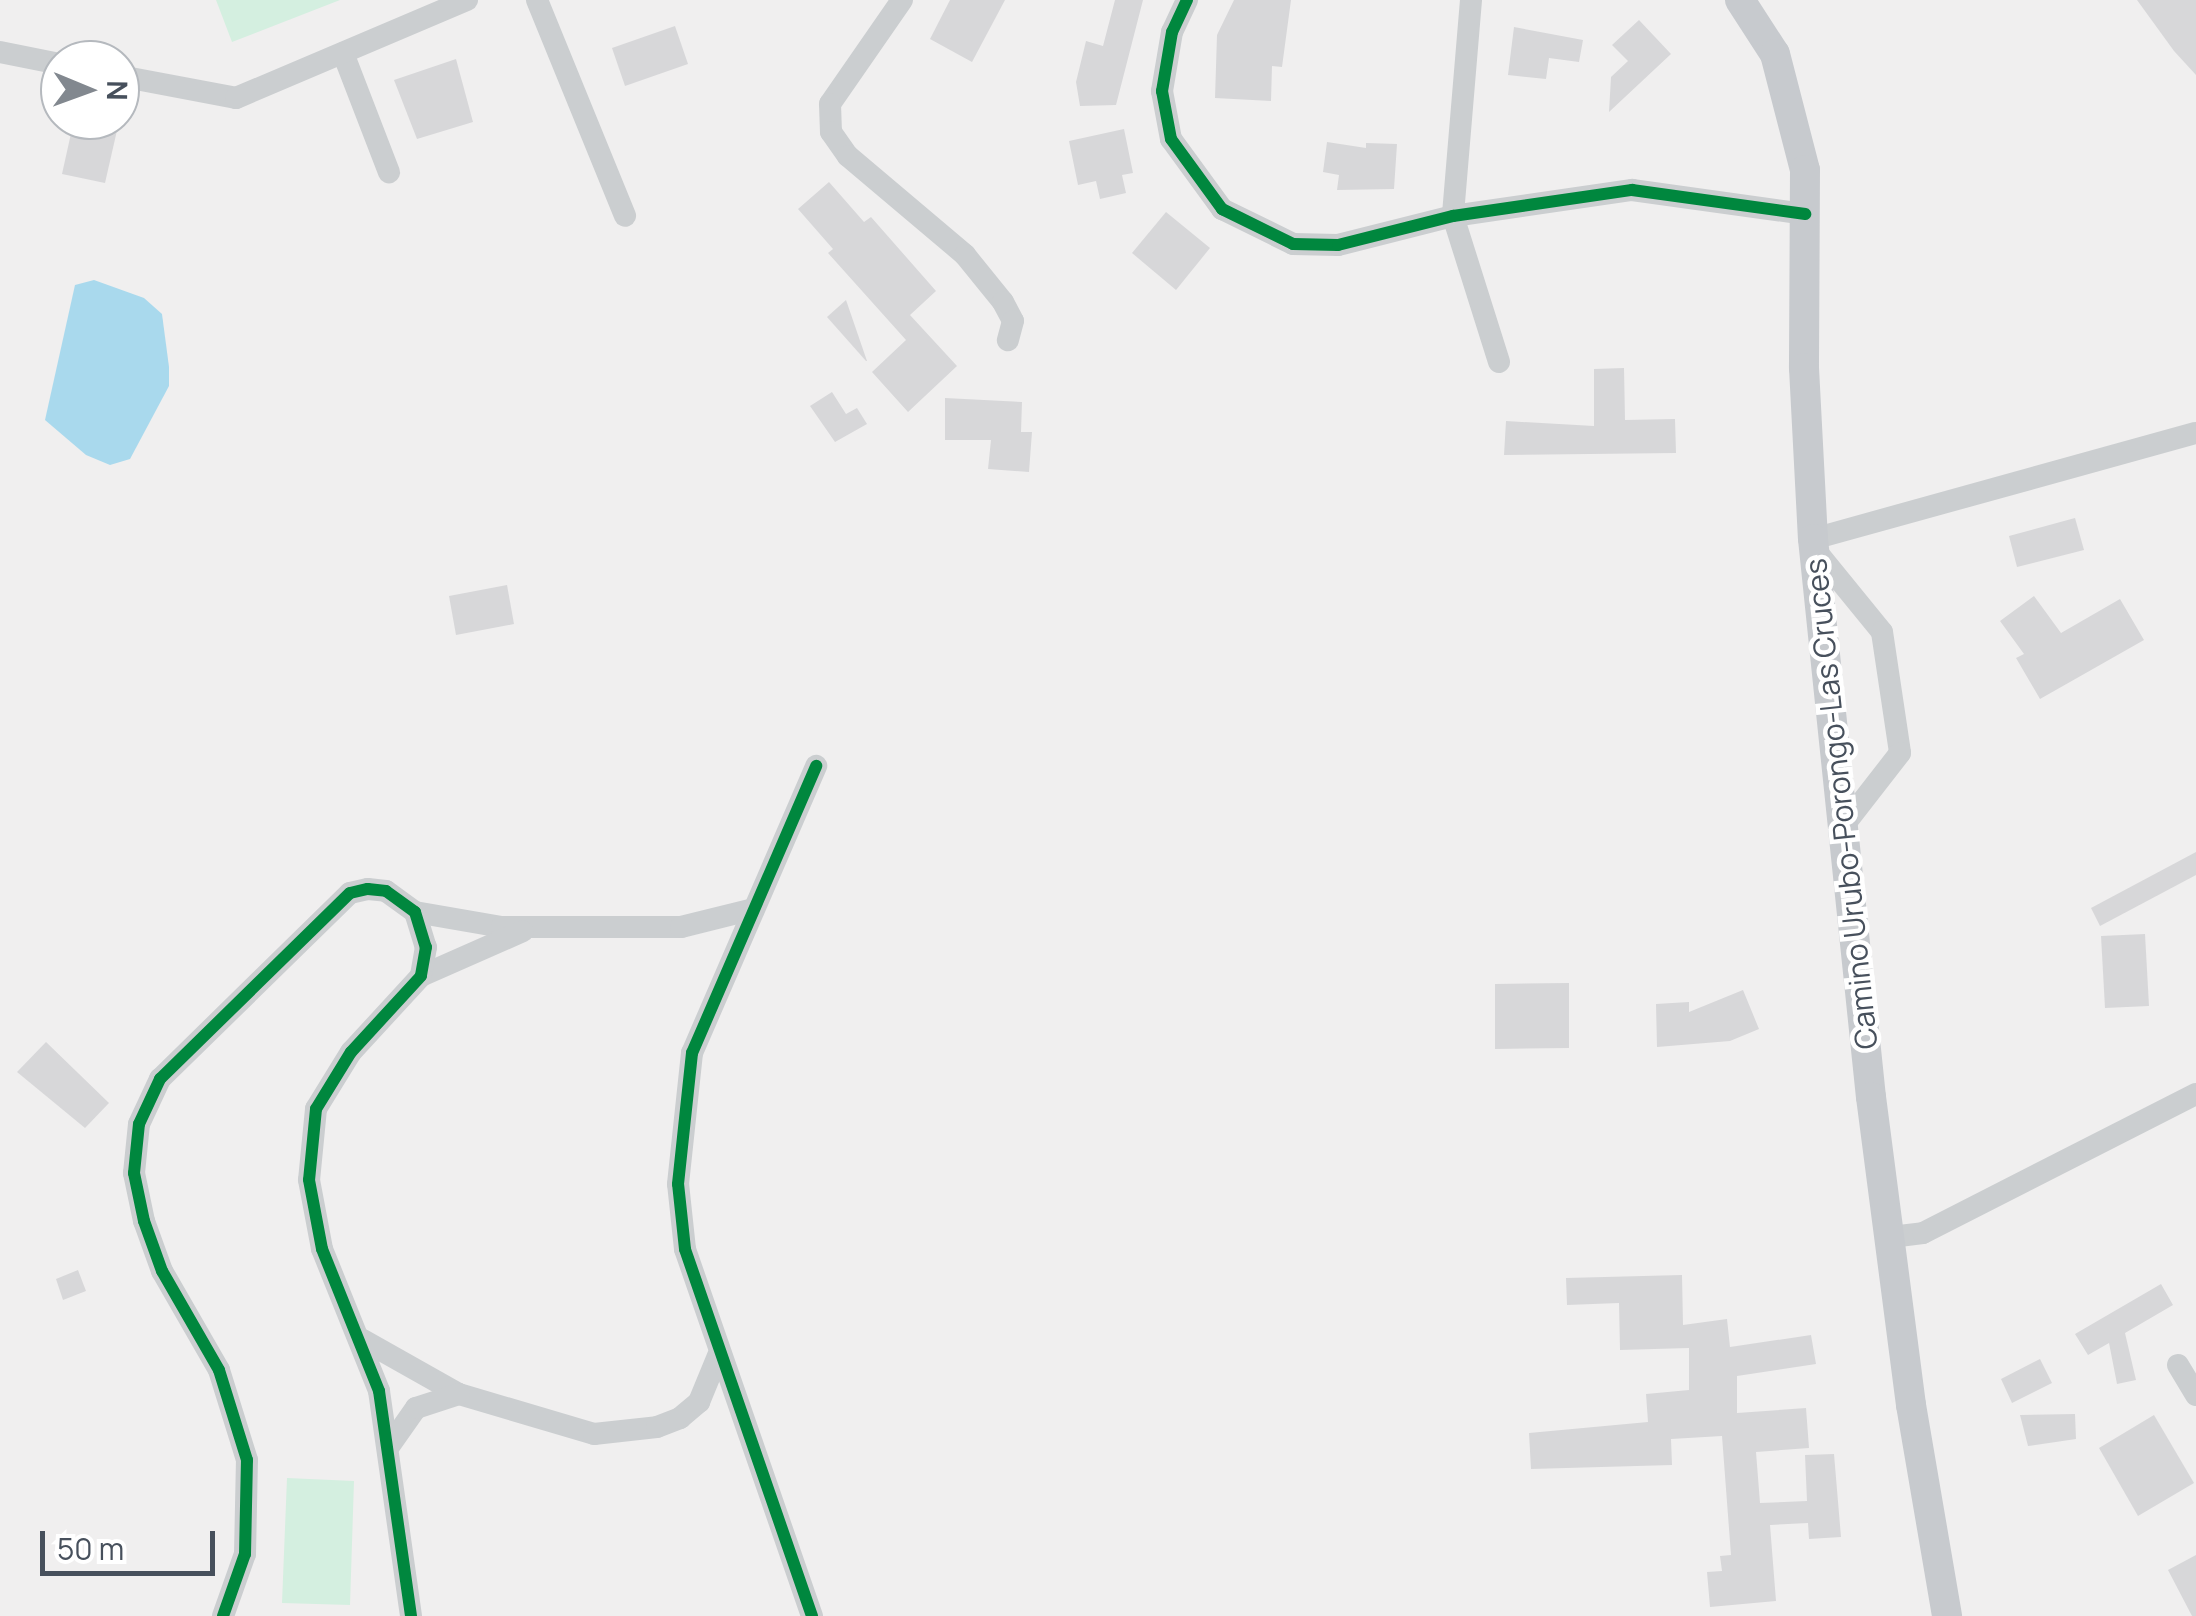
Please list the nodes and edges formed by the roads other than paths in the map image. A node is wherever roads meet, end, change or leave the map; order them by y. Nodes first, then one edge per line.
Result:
1 (466, 0) edge
2 (537, 0) edge
3 (902, 0) edge
4 (1187, 0) edge
5 (1471, 0) edge
6 (1740, 0) edge
7 (0, 52) edge
8 (343, 53) junction
9 (40, 60) edge
10 (140, 80) edge
11 (388, 172) dead end
12 (1805, 214) junction
13 (625, 216) dead end
14 (1453, 216) junction
15 (1008, 340) dead end
16 (1499, 362) dead end
17 (2196, 433) edge
18 (1814, 545) junction
19 (816, 766) dead end
20 (1845, 824) junction
21 (749, 910) junction
22 (416, 912) junction
23 (530, 928) junction
24 (420, 976) junction
25 (2196, 1094) edge
26 (1891, 1238) junction
27 (363, 1340) junction
28 (718, 1356) junction
29 (2178, 1366) dead end
30 (459, 1394) junction
31 (2196, 1396) edge
32 (390, 1445) junction
33 (223, 1616) edge
34 (411, 1616) edge
35 (812, 1616) edge
36 (1947, 1616) edge

1 - 8 street
2 - 13 street
3 - 15 street
4 - 14 street
5 - 14 street
6 - 12 main road, Camino Urubo-Porongo-Las Cruces
7 - 9 street
8 - 10 street
8 - 11 street
12 - 14 street
12 - 18 main road, Camino Urubo-Porongo-Las Cruces
14 - 16 street
17 - 18 street
18 - 20 main road, Camino Urubo-Porongo-Las Cruces
18 - 20 street
19 - 21 street
20 - 26 main road, Camino Urubo-Porongo-Las Cruces
21 - 23 street
21 - 28 street
22 - 23 street
22 - 24 street
22 - 33 street
23 - 24 street
24 - 27 street
25 - 26 street
26 - 36 main road, Camino Urubo-Porongo-Las Cruces
27 - 30 street
27 - 32 street
28 - 30 street
28 - 35 street
29 - 31 street
30 - 32 street
32 - 34 street

